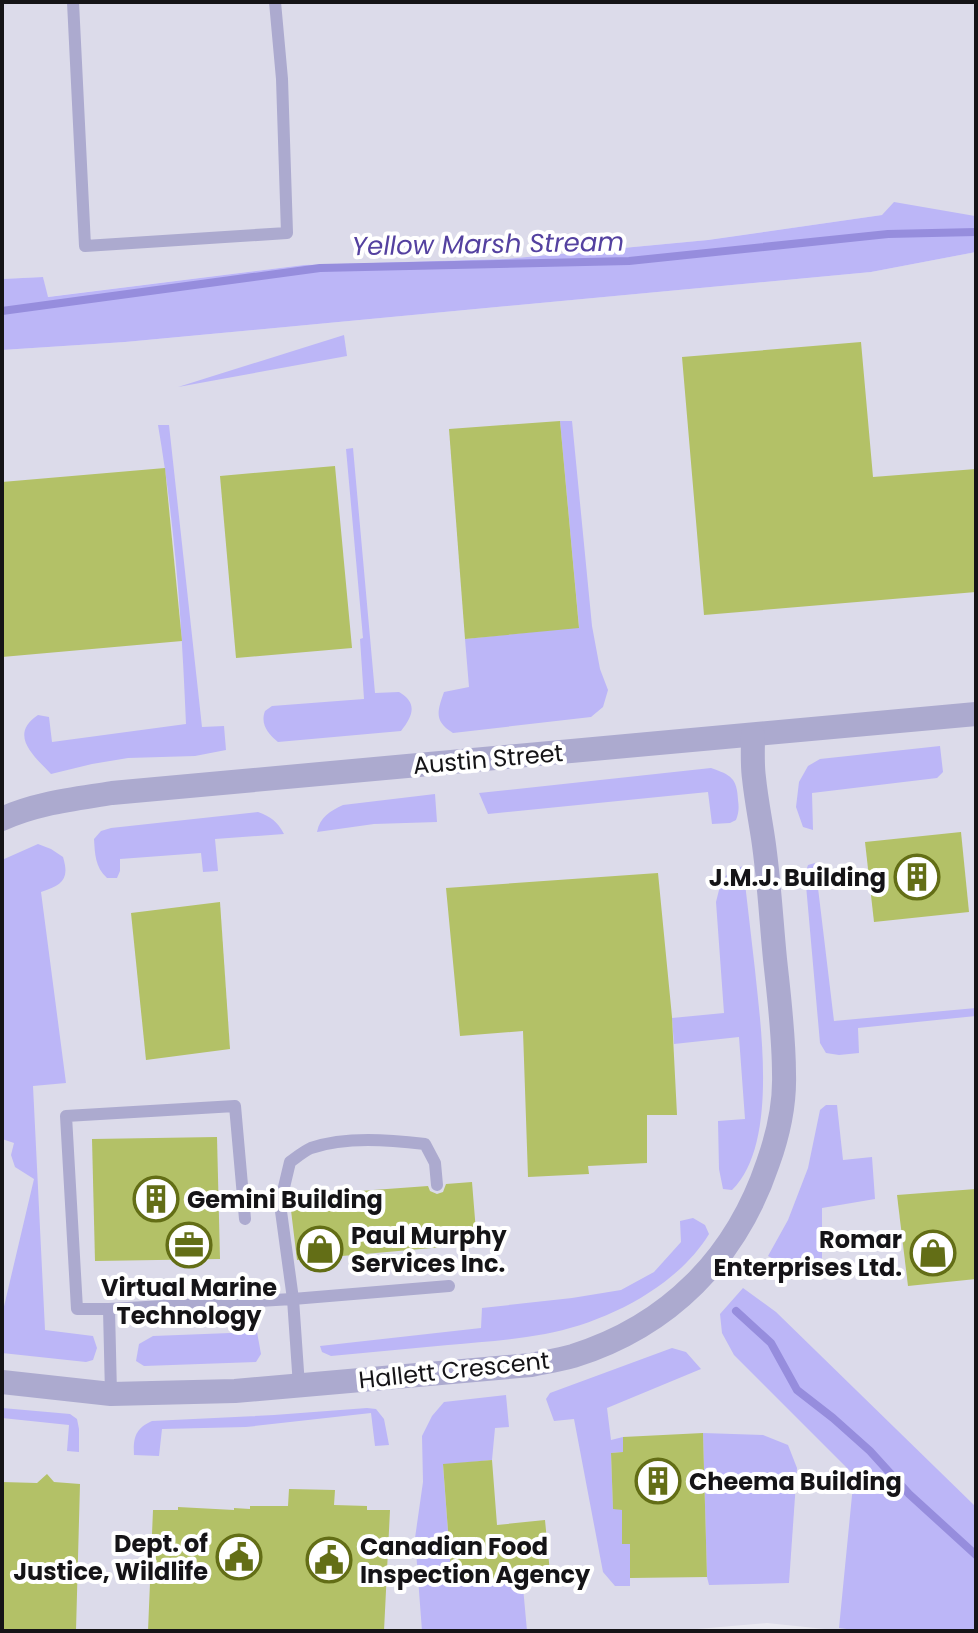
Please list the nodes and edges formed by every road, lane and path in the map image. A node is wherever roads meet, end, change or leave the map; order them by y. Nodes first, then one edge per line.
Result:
1 (73, 2) edge
2 (275, 2) edge
3 (976, 714) edge
4 (753, 735) junction
5 (2, 819) edge
6 (437, 1185) dead end
7 (245, 1219) dead end
8 (449, 1286) dead end
9 (293, 1299) junction
10 (109, 1309) junction
11 (2, 1382) edge
12 (299, 1386) junction
13 (111, 1394) junction

1 - 2 lane
3 - 4 street, Austin Street
4 - 5 street, Austin Street
4 - 12 street, Hallett Crescent
6 - 9 lane
7 - 10 lane
8 - 9 lane
9 - 10 lane
9 - 12 lane
10 - 13 lane
11 - 13 street, Hallett Crescent
12 - 13 street, Hallett Crescent

